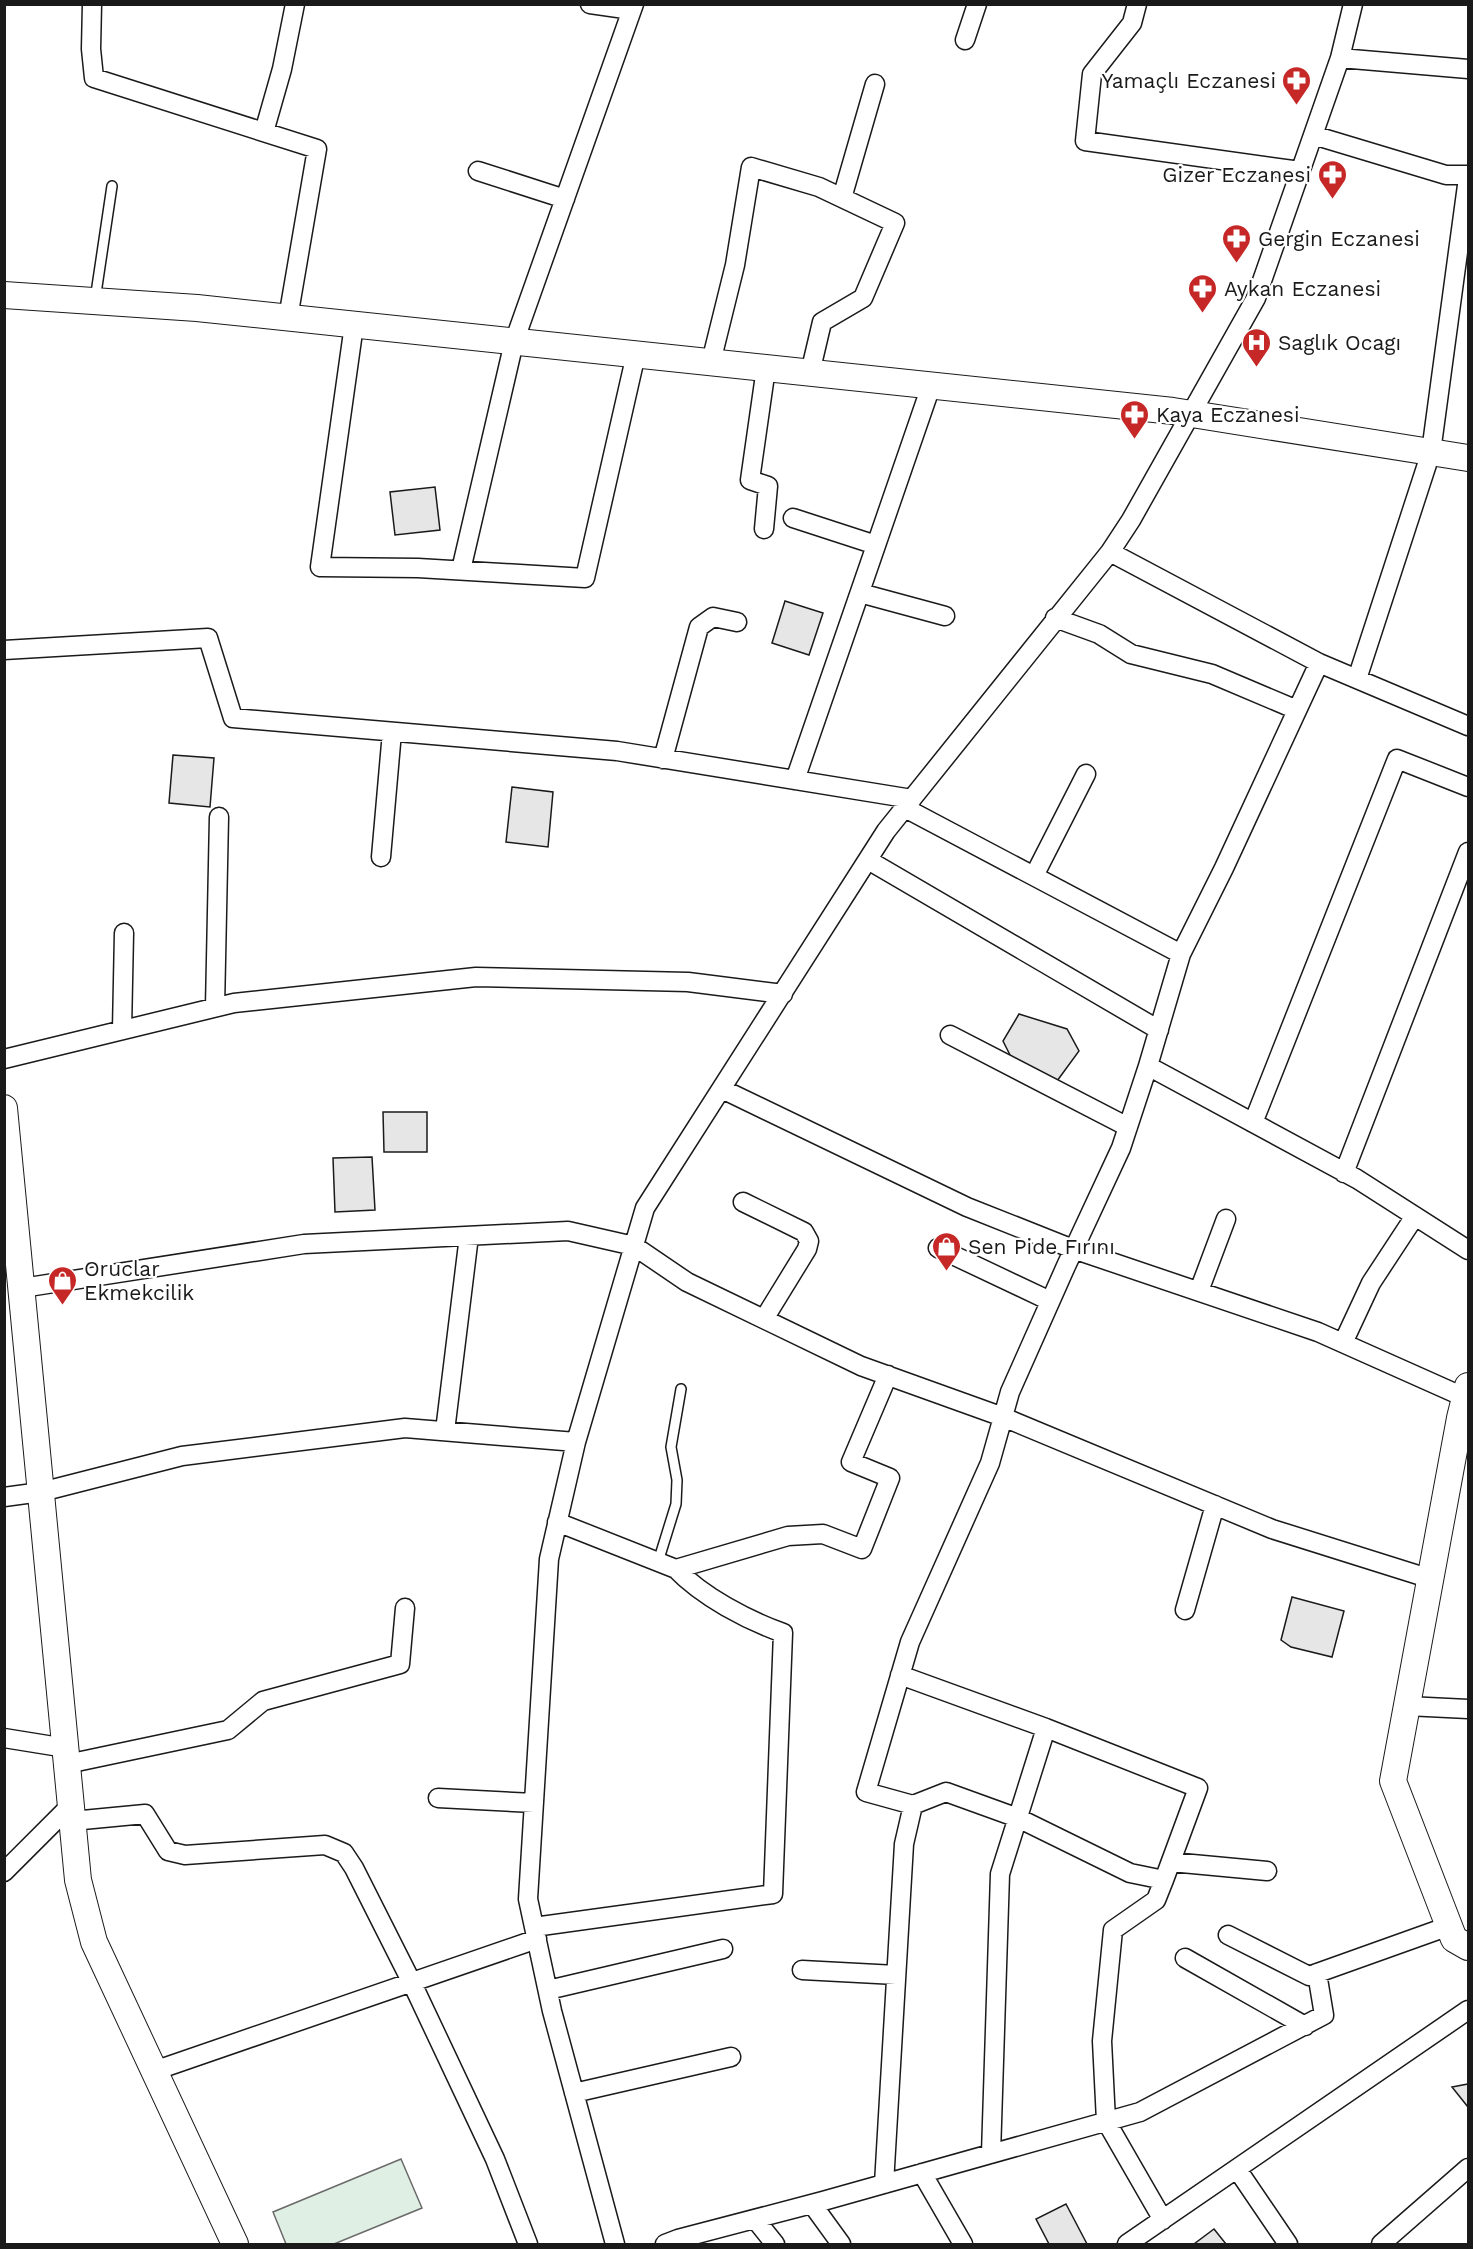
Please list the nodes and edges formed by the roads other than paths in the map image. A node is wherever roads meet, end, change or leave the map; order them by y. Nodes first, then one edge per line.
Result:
1 (92, 4) edge
2 (294, 4) edge
3 (590, 4) edge
4 (977, 4) edge
5 (1137, 4) edge
6 (1353, 4) edge
7 (633, 7) edge
8 (965, 40) dead end
9 (1340, 58) junction
10 (1468, 69) edge
11 (875, 84) dead end
12 (264, 132) junction
13 (1313, 135) junction
14 (478, 171) dead end
15 (1300, 171) junction
16 (1468, 177) edge
17 (112, 186) dead end
18 (842, 198) junction
19 (565, 199) junction
20 (4, 295) edge
21 (95, 300) junction
22 (288, 318) junction
23 (354, 325) junction
24 (514, 342) junction
25 (636, 354) junction
26 (711, 362) junction
27 (766, 368) junction
28 (810, 373) junction
29 (931, 386) junction
30 (1191, 414) junction
31 (1431, 452) junction
32 (1468, 458) edge
33 (793, 518) dead end
34 (764, 529) dead end
35 (876, 545) junction
36 (1110, 552) junction
37 (461, 570) junction
38 (860, 592) junction
39 (945, 616) dead end
40 (1055, 618) junction
41 (737, 622) dead end
42 (4, 650) edge
43 (1319, 663) junction
44 (1357, 680) junction
45 (1297, 710) junction
46 (1468, 726) edge
47 (392, 732) junction
48 (663, 759) junction
49 (1086, 774) dead end
50 (795, 780) junction
51 (1468, 788) edge
52 (909, 803) junction
53 (219, 817) dead end
54 (1468, 852) edge
55 (381, 857) dead end
56 (868, 860) junction
57 (1034, 876) junction
58 (124, 933) dead end
59 (1181, 954) junction
60 (783, 994) junction
61 (215, 1007) junction
62 (122, 1030) junction
63 (1159, 1030) junction
64 (950, 1035) dead end
65 (4, 1059) edge
66 (1148, 1066) junction
67 (722, 1089) junction
68 (4, 1108) edge
69 (1252, 1123) junction
70 (1128, 1127) junction
71 (1344, 1173) junction
72 (8, 1191) edge
73 (743, 1202) dead end
74 (1415, 1216) junction
75 (1226, 1219) dead end
76 (469, 1236) junction
77 (634, 1246) junction
78 (939, 1248) dead end
79 (1073, 1249) junction
80 (1468, 1250) edge
81 (11, 1252) edge
82 (22, 1288) junction
83 (1199, 1291) junction
84 (1050, 1301) junction
85 (764, 1319) junction
86 (1343, 1343) junction
87 (888, 1375) junction
88 (681, 1389) dead end
89 (1467, 1392) edge
90 (1003, 1417) junction
91 (445, 1431) junction
92 (576, 1442) junction
93 (41, 1492) junction
94 (4, 1497) edge
95 (1215, 1505) junction
96 (558, 1522) junction
97 (658, 1562) junction
98 (676, 1569) junction
99 (1431, 1579) junction
100 (405, 1608) dead end
101 (1185, 1610) dead end
102 (900, 1675) junction
103 (1407, 1706) junction
104 (1468, 1709) edge
105 (1046, 1728) junction
106 (4, 1738) edge
107 (67, 1756) junction
108 (438, 1798) dead end
109 (534, 1803) junction
110 (913, 1805) junction
111 (72, 1813) junction
112 (1018, 1818) junction
113 (1171, 1862) junction
114 (1267, 1871) dead end
115 (4, 1872) edge
116 (1164, 1880) junction
117 (1449, 1926) junction
118 (536, 1933) junction
119 (1228, 1935) dead end
120 (1468, 1947) edge
121 (723, 1949) dead end
122 (1185, 1958) dead end
123 (802, 1970) dead end
124 (1317, 1973) junction
125 (896, 1975) junction
126 (412, 1983) junction
127 (548, 1990) junction
128 (1468, 2010) edge
129 (1305, 2026) junction
130 (731, 2057) dead end
131 (154, 2071) junction
132 (574, 2093) junction
133 (1106, 2121) junction
134 (991, 2154) junction
135 (1468, 2168) edge
136 (1237, 2169) junction
137 (922, 2173) junction
138 (884, 2184) junction
139 (812, 2204) junction
140 (755, 2219) junction
141 (1163, 2220) junction
142 (235, 2244) edge
143 (528, 2244) edge
144 (615, 2244) edge
145 (665, 2244) edge
146 (775, 2244) edge
147 (841, 2244) edge
148 (963, 2244) edge
149 (1127, 2244) edge
150 (1288, 2244) edge
151 (1381, 2244) edge

1 - 12 street
2 - 12 street
3 - 7 street
4 - 8 street
5 - 15 street
6 - 9 street
7 - 19 street
9 - 10 street
9 - 13 street
11 - 18 street
12 - 22 street
13 - 15 street
13 - 16 street
14 - 19 street
15 - 30 street
16 - 31 street
17 - 21 lane
18 - 26 street
18 - 28 street
19 - 24 street
20 - 21 main road
21 - 22 main road
22 - 23 main road
23 - 24 main road
23 - 37 street
24 - 25 main road
24 - 37 street
25 - 26 main road
25 - 37 street
26 - 27 main road
27 - 28 main road
27 - 34 street
28 - 29 main road
29 - 30 main road
29 - 35 street
30 - 31 main road
30 - 36 street
31 - 32 main road
31 - 44 street
33 - 35 street
35 - 38 street
36 - 40 street
36 - 43 street
38 - 39 street
38 - 50 street
40 - 45 street
40 - 52 street
41 - 48 street
42 - 47 street
43 - 44 street
43 - 45 street
44 - 46 street
45 - 59 street
47 - 48 street
47 - 55 street
48 - 50 street
49 - 57 street
50 - 52 street
51 - 69 street
52 - 56 street
52 - 57 street
53 - 61 street
54 - 71 street
56 - 60 street
56 - 63 street
57 - 59 street
58 - 62 street
59 - 63 street
60 - 61 street
60 - 67 street
61 - 62 street
62 - 65 street
63 - 66 street
64 - 70 street
66 - 69 street
66 - 70 street
67 - 77 street
67 - 79 street
68 - 72 main road
69 - 71 street
70 - 79 street
71 - 74 street
72 - 81 main road
73 - 85 street
74 - 80 street
74 - 86 street
75 - 83 street
76 - 77 street
76 - 82 street
76 - 91 street
77 - 85 street
77 - 92 street
78 - 84 street
79 - 83 street
79 - 84 street
81 - 82 main road
82 - 93 main road
83 - 86 street
84 - 90 street
85 - 87 street
86 - 89 street
87 - 90 street
87 - 98 street
88 - 97 lane
89 - 99 main road
90 - 95 street
90 - 102 street
91 - 92 street
91 - 93 street
92 - 96 street
93 - 94 street
93 - 107 main road
95 - 99 street
95 - 101 street
96 - 97 street
96 - 109 street
97 - 98 street
98 - 118 street
99 - 103 main road
100 - 107 street
102 - 105 street
102 - 110 street
103 - 104 street
103 - 117 main road
105 - 112 street
105 - 113 street
106 - 107 street
107 - 111 main road
108 - 109 street
109 - 118 street
110 - 112 street
110 - 125 street
111 - 115 street
111 - 126 street
111 - 131 main road
112 - 116 street
112 - 134 street
113 - 114 street
113 - 116 street
116 - 133 street
117 - 120 main road
117 - 124 street
118 - 126 street
118 - 127 street
119 - 124 street
121 - 127 street
122 - 129 street
123 - 125 street
124 - 129 street
125 - 138 street
126 - 131 street
126 - 143 street
127 - 132 street
128 - 136 street
129 - 133 street
130 - 132 street
131 - 142 main road
132 - 144 street
133 - 134 street
133 - 141 street
134 - 137 street
135 - 151 street
136 - 141 street
136 - 150 street
137 - 138 street
137 - 148 street
138 - 139 street
139 - 140 street
139 - 147 street
140 - 145 street
140 - 146 street
141 - 149 street

